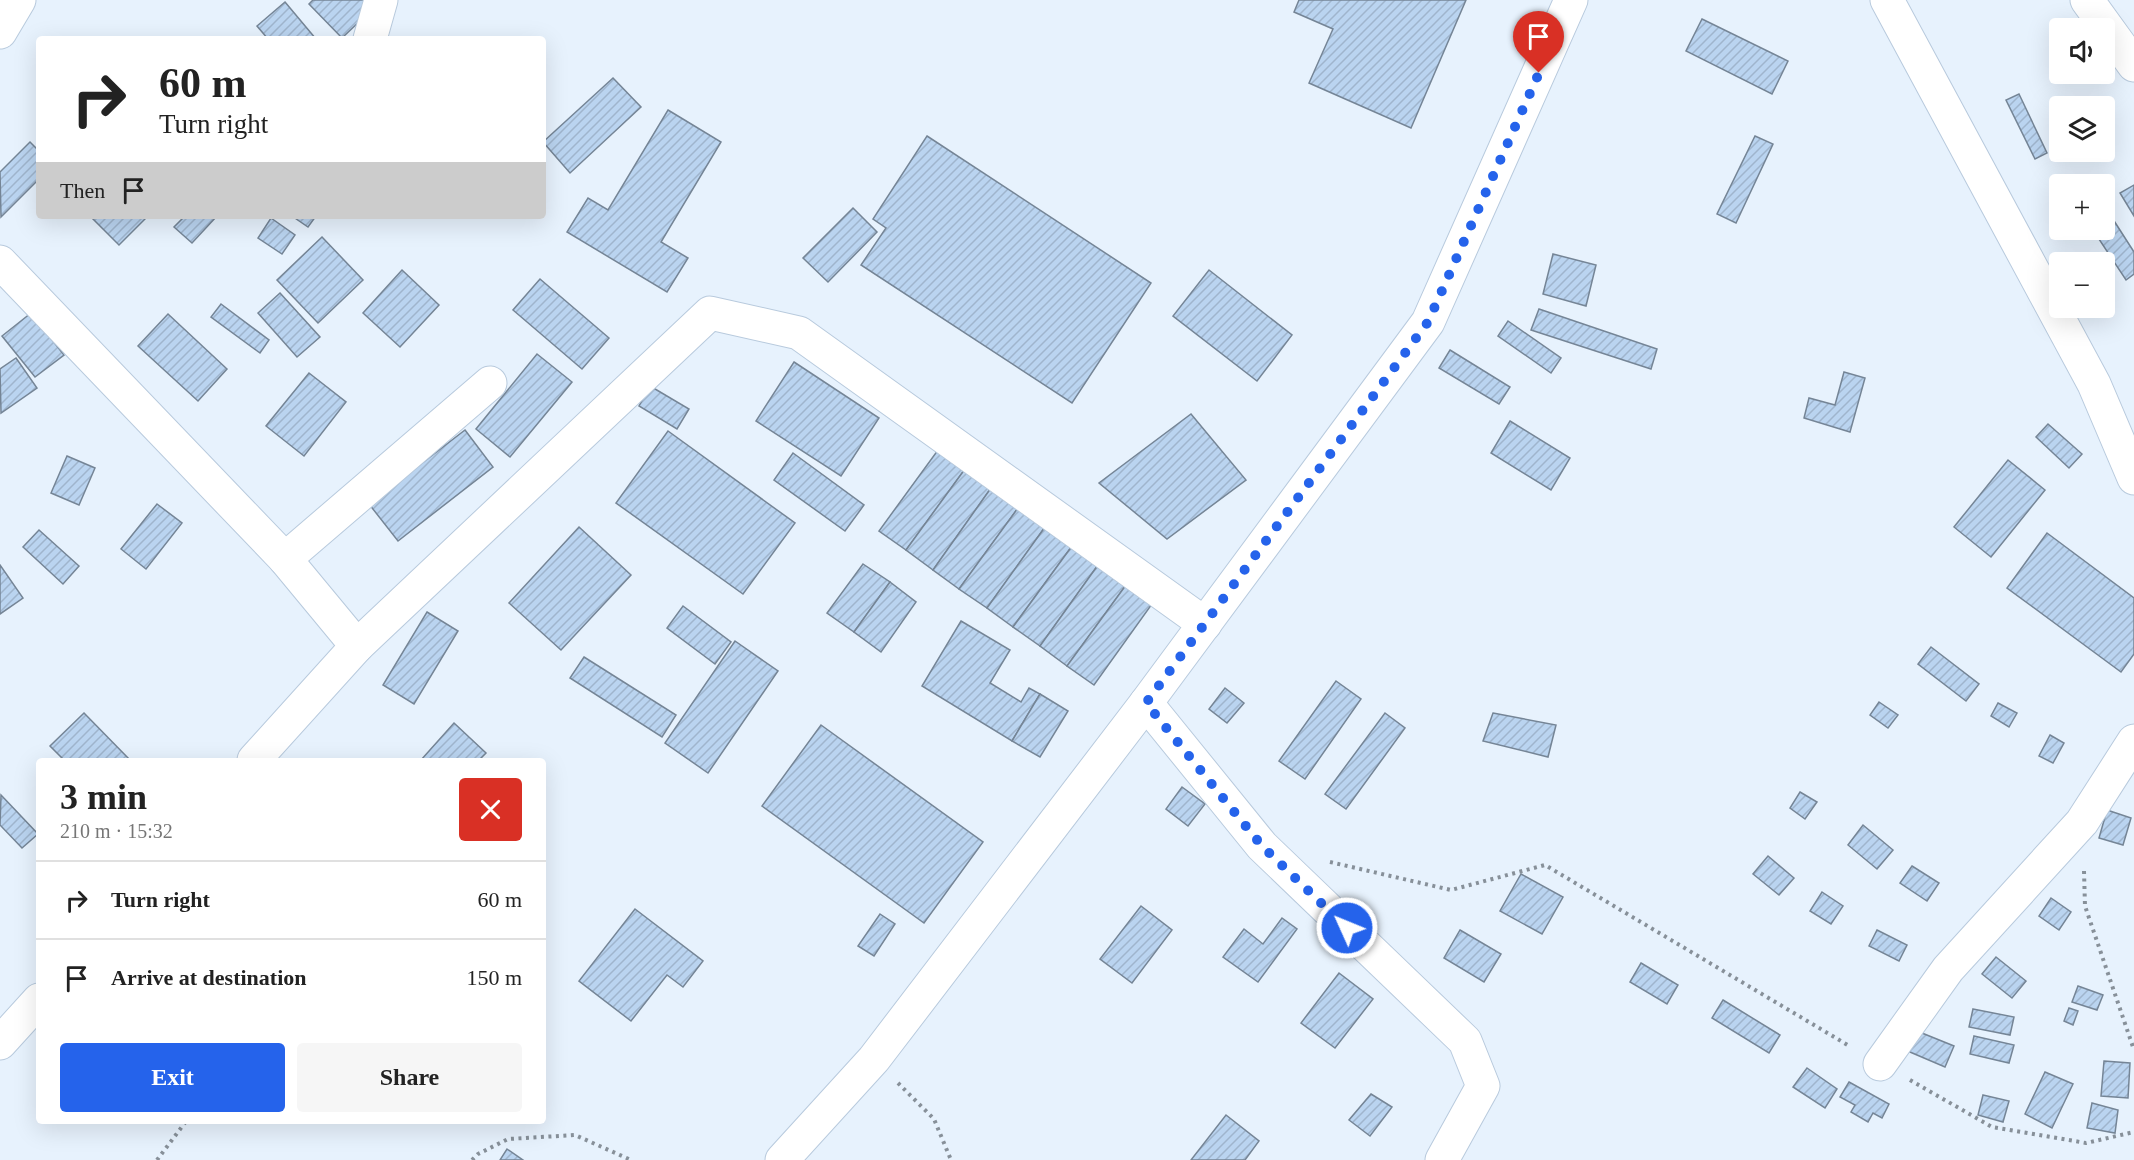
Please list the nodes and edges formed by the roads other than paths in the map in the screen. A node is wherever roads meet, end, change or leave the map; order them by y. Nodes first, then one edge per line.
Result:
1 (19, 0) edge
2 (381, 0) edge
3 (1571, 0) edge
4 (1887, 0) edge
5 (2087, 0) edge
6 (0, 32) edge
7 (371, 36) edge
8 (2134, 65) edge
9 (0, 262) edge
10 (490, 383) dead end
11 (2134, 478) edge
12 (285, 559) junction
13 (1205, 624) junction
14 (357, 646) junction
15 (1146, 703) junction
16 (2134, 741) edge
17 (256, 758) edge
18 (36, 1003) edge
19 (0, 1043) edge
20 (1880, 1064) road end
21 (782, 1160) edge
22 (1442, 1160) edge

1 - 6 street
2 - 7 street
3 - 13 street
4 - 11 street
5 - 8 street
9 - 12 street
10 - 12 street
12 - 14 street
13 - 14 street
13 - 15 street
14 - 17 street
15 - 21 street
15 - 22 street
16 - 20 street
18 - 19 street

